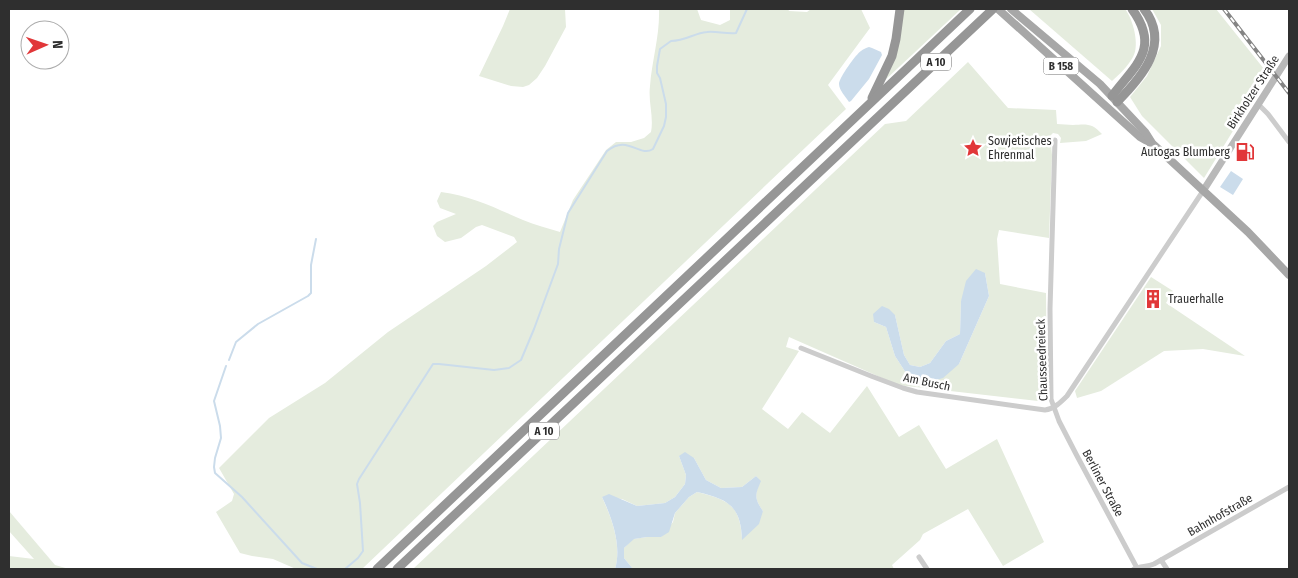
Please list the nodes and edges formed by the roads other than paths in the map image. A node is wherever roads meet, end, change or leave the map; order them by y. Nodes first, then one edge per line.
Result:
1 (900, 9) edge
2 (970, 9) edge
3 (993, 9) edge
4 (998, 9) edge
5 (1011, 9) edge
6 (1132, 9) edge
7 (1144, 9) edge
8 (1016, 18) junction
9 (1289, 56) edge
10 (1111, 103) junction
11 (869, 104) junction
12 (1258, 104) junction
13 (1055, 140) dead end
14 (1289, 142) edge
15 (1203, 191) junction
16 (1289, 275) edge
17 (801, 348) dead end
18 (1054, 407) junction
19 (1289, 488) edge
20 (919, 557) dead end
21 (1161, 560) junction
22 (1135, 568) edge
23 (377, 569) edge
24 (397, 569) edge
25 (927, 569) edge
26 (1167, 569) edge

1 - 11 highway
2 - 11 highway, A 10
3 - 24 highway, A 10
4 - 8 main road, B 158
5 - 8 main road, B 158
6 - 10 highway
7 - 10 highway
8 - 10 main road, B 158
8 - 10 main road, B 158
9 - 12 main road, Birkholzer Straße
10 - 15 main road, B 158
11 - 23 highway, A 10
12 - 14 street
12 - 15 main road, Birkholzer Straße
13 - 18 street, Chausseedreieck
15 - 16 main road, B 158
15 - 18 street, Chausseedreieck
17 - 18 street, Am Busch
18 - 22 street, Berliner Straße
19 - 21 street, Bahnhofstraße
20 - 25 street
21 - 22 street, Bahnhofstraße
21 - 26 street

